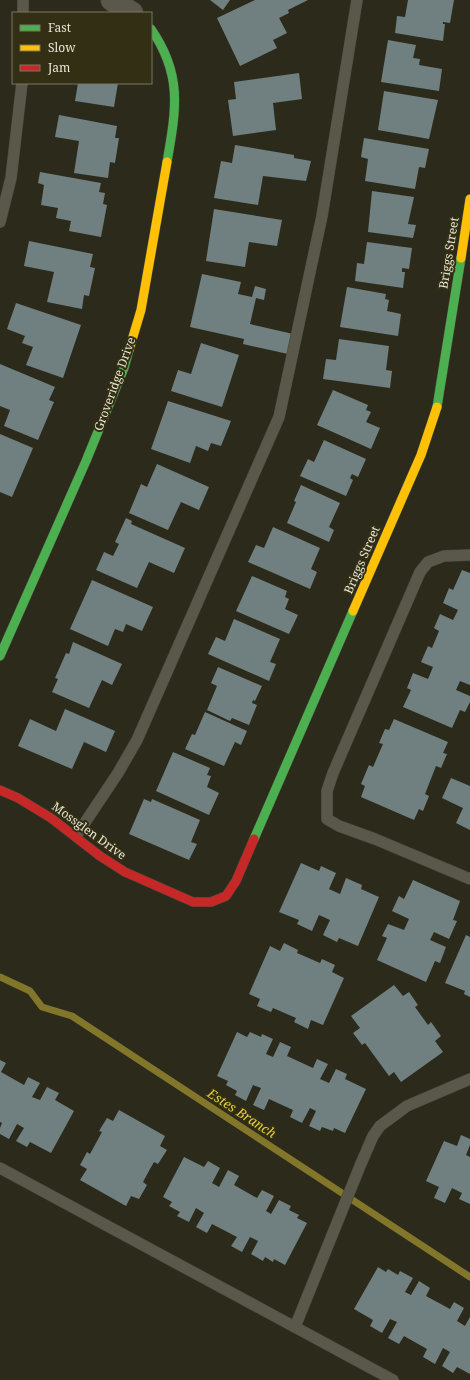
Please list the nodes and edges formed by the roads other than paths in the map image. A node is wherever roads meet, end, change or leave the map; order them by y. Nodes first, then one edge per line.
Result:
1 (23, 0) edge
2 (112, 0) edge
3 (357, 0) edge
4 (23, 12) edge
5 (130, 12) edge
6 (152, 30) edge
7 (22, 84) edge
8 (470, 199) edge
9 (0, 222) edge
10 (470, 555) edge
11 (0, 656) edge
12 (0, 790) edge
13 (76, 836) junction
14 (470, 879) edge
15 (210, 903) joint
16 (470, 1079) edge
17 (0, 1168) edge
18 (295, 1327) junction
19 (393, 1380) edge

1 - 4 lane
2 - 5 street
3 - 13 lane
6 - 11 street, Groveridge Drive
7 - 9 lane
8 - 15 street, Briggs Street
10 - 14 lane
12 - 13 street, Mossglen Drive
13 - 15 street, Mossglen Drive
16 - 18 lane
17 - 18 lane
18 - 19 lane

